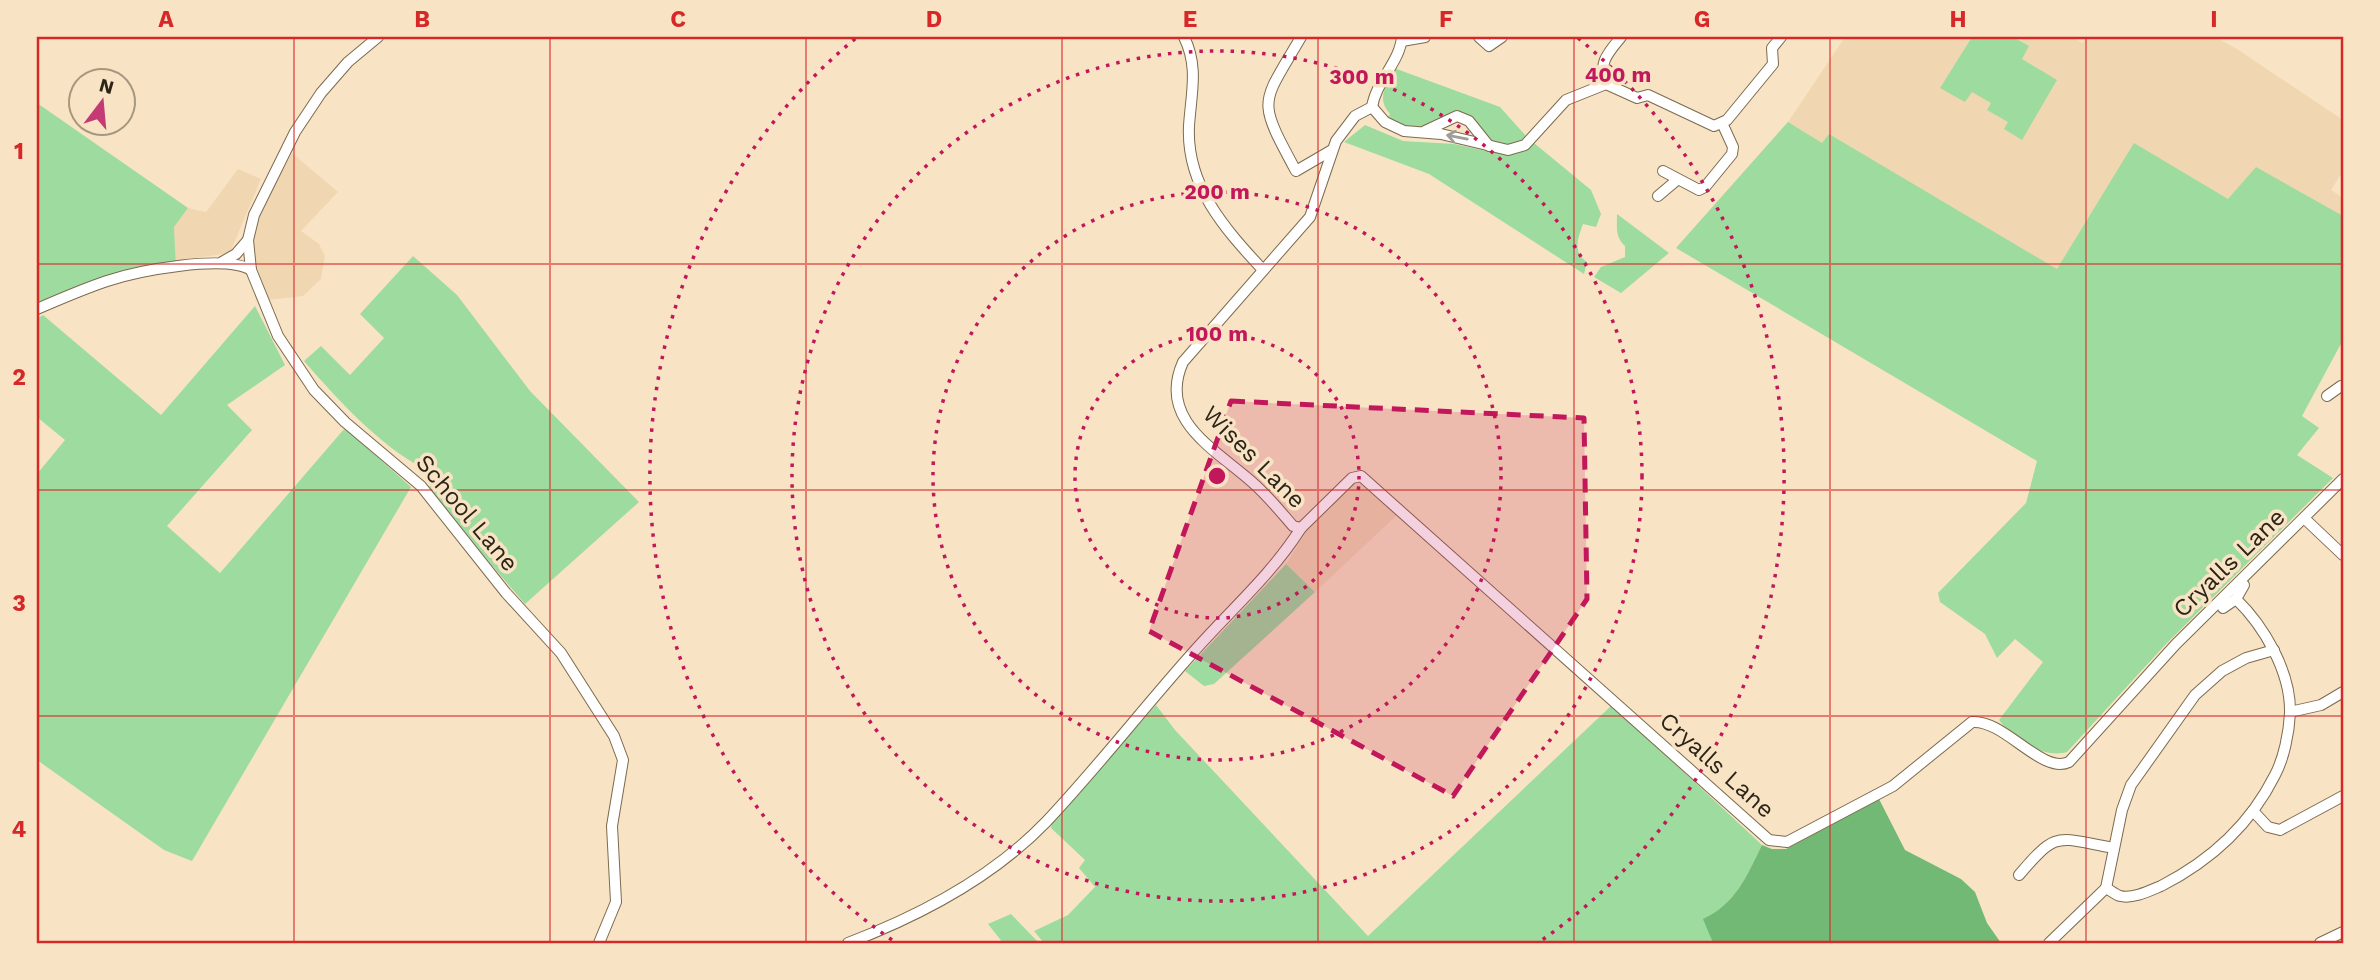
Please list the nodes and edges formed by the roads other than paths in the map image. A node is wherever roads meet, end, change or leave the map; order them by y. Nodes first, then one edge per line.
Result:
1 (377, 37) edge
2 (1184, 37) edge
3 (1301, 37) edge
4 (1425, 37) edge
5 (1479, 37) edge
6 (1502, 37) edge
7 (1621, 37) edge
8 (1781, 37) edge
9 (1402, 39) edge
10 (1606, 84) junction
11 (1372, 107) junction
12 (1722, 124) junction
13 (1421, 132) junction
14 (1491, 148) junction
15 (1332, 150) junction
16 (1663, 171) dead end
17 (1677, 180) junction
18 (1658, 196) dead end
19 (248, 240) junction
20 (222, 262) junction
21 (251, 270) junction
22 (1263, 270) junction
23 (37, 309) edge
24 (2343, 387) edge
25 (2327, 396) dead end
26 (2343, 480) edge
27 (2305, 519) junction
28 (1300, 528) junction
29 (2343, 555) edge
30 (2244, 585) dead end
31 (2236, 598) junction
32 (2223, 608) dead end
33 (2274, 650) junction
34 (2343, 692) edge
35 (2290, 712) junction
36 (2343, 796) edge
37 (2253, 811) junction
38 (2114, 848) junction
39 (2020, 875) dead end
40 (2106, 888) junction
41 (2343, 932) edge
42 (599, 943) edge
43 (848, 943) edge
44 (2049, 943) edge
45 (2320, 943) edge

1 - 19 street, School Lane
2 - 22 street
3 - 15 street
4 - 9 street
5 - 6 street
7 - 10 street
8 - 12 street
9 - 11 street
10 - 12 street
10 - 14 street
11 - 13 street
11 - 15 street, Wises Lane
12 - 17 street
14 -> 13 street
13 - 14 street
15 - 22 street, Wises Lane
16 - 17 street
17 - 18 street
19 - 20 street
19 - 21 street, School Lane
20 - 21 street
20 - 23 street
21 - 42 street, School Lane
22 - 28 street, Wises Lane
24 - 25 street
26 - 27 street, Cryalls Lane
27 - 28 street, Cryalls Lane
27 - 29 street
28 - 43 street, Wises Lane
30 - 31 street
31 - 32 street
31 - 33 street
33 - 35 street
33 - 38 street
34 - 35 street
35 - 37 street
36 - 37 street
37 - 40 street
38 - 39 street
38 - 40 street
40 - 44 street
41 - 45 street

